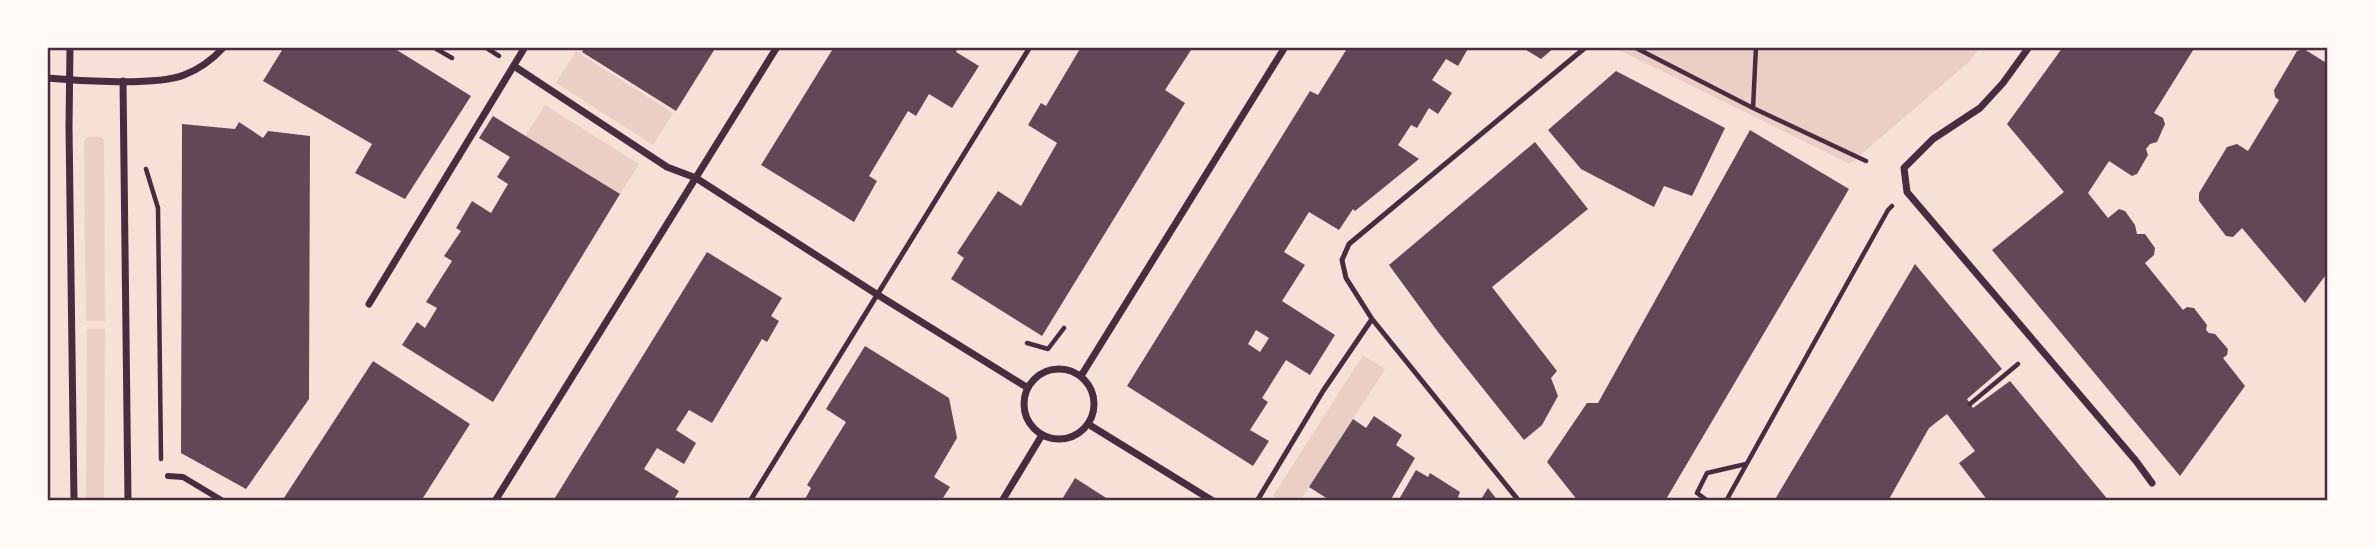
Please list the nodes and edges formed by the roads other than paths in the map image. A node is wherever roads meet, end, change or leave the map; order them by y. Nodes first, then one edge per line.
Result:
1 (70, 47) edge
2 (224, 47) edge
3 (525, 47) edge
4 (777, 47) edge
5 (1030, 47) edge
6 (1284, 47) edge
7 (1586, 47) edge
8 (2029, 47) edge
9 (514, 66) junction
10 (47, 78) edge
11 (70, 80) junction
12 (123, 81) junction
13 (696, 178) junction
14 (878, 295) junction
15 (369, 304) dead end
16 (1372, 319) junction
17 (1081, 376) junction
18 (1028, 388) junction
19 (1088, 424) junction
20 (1042, 435) junction
21 (164, 475) road end
22 (2152, 483) dead end
23 (74, 501) edge
24 (128, 501) edge
25 (223, 501) edge
26 (495, 501) edge
27 (750, 501) edge
28 (1002, 501) edge
29 (1213, 501) edge
30 (1256, 501) edge
31 (1519, 501) edge

1 - 11 street
2 - 12 street
3 - 9 street
4 - 13 street
5 - 14 lane
6 - 17 street
7 - 16 lane
8 - 22 street
9 - 13 street
9 - 15 street
10 - 11 street
11 - 12 street
11 - 23 street
12 - 24 street
13 - 14 street
13 - 26 street
14 - 18 street
14 - 27 lane
16 - 30 lane
16 - 31 lane
17 - 18 street
17 - 19 street
18 - 20 street
19 - 20 street
19 - 29 street
20 - 28 street
21 - 25 street

